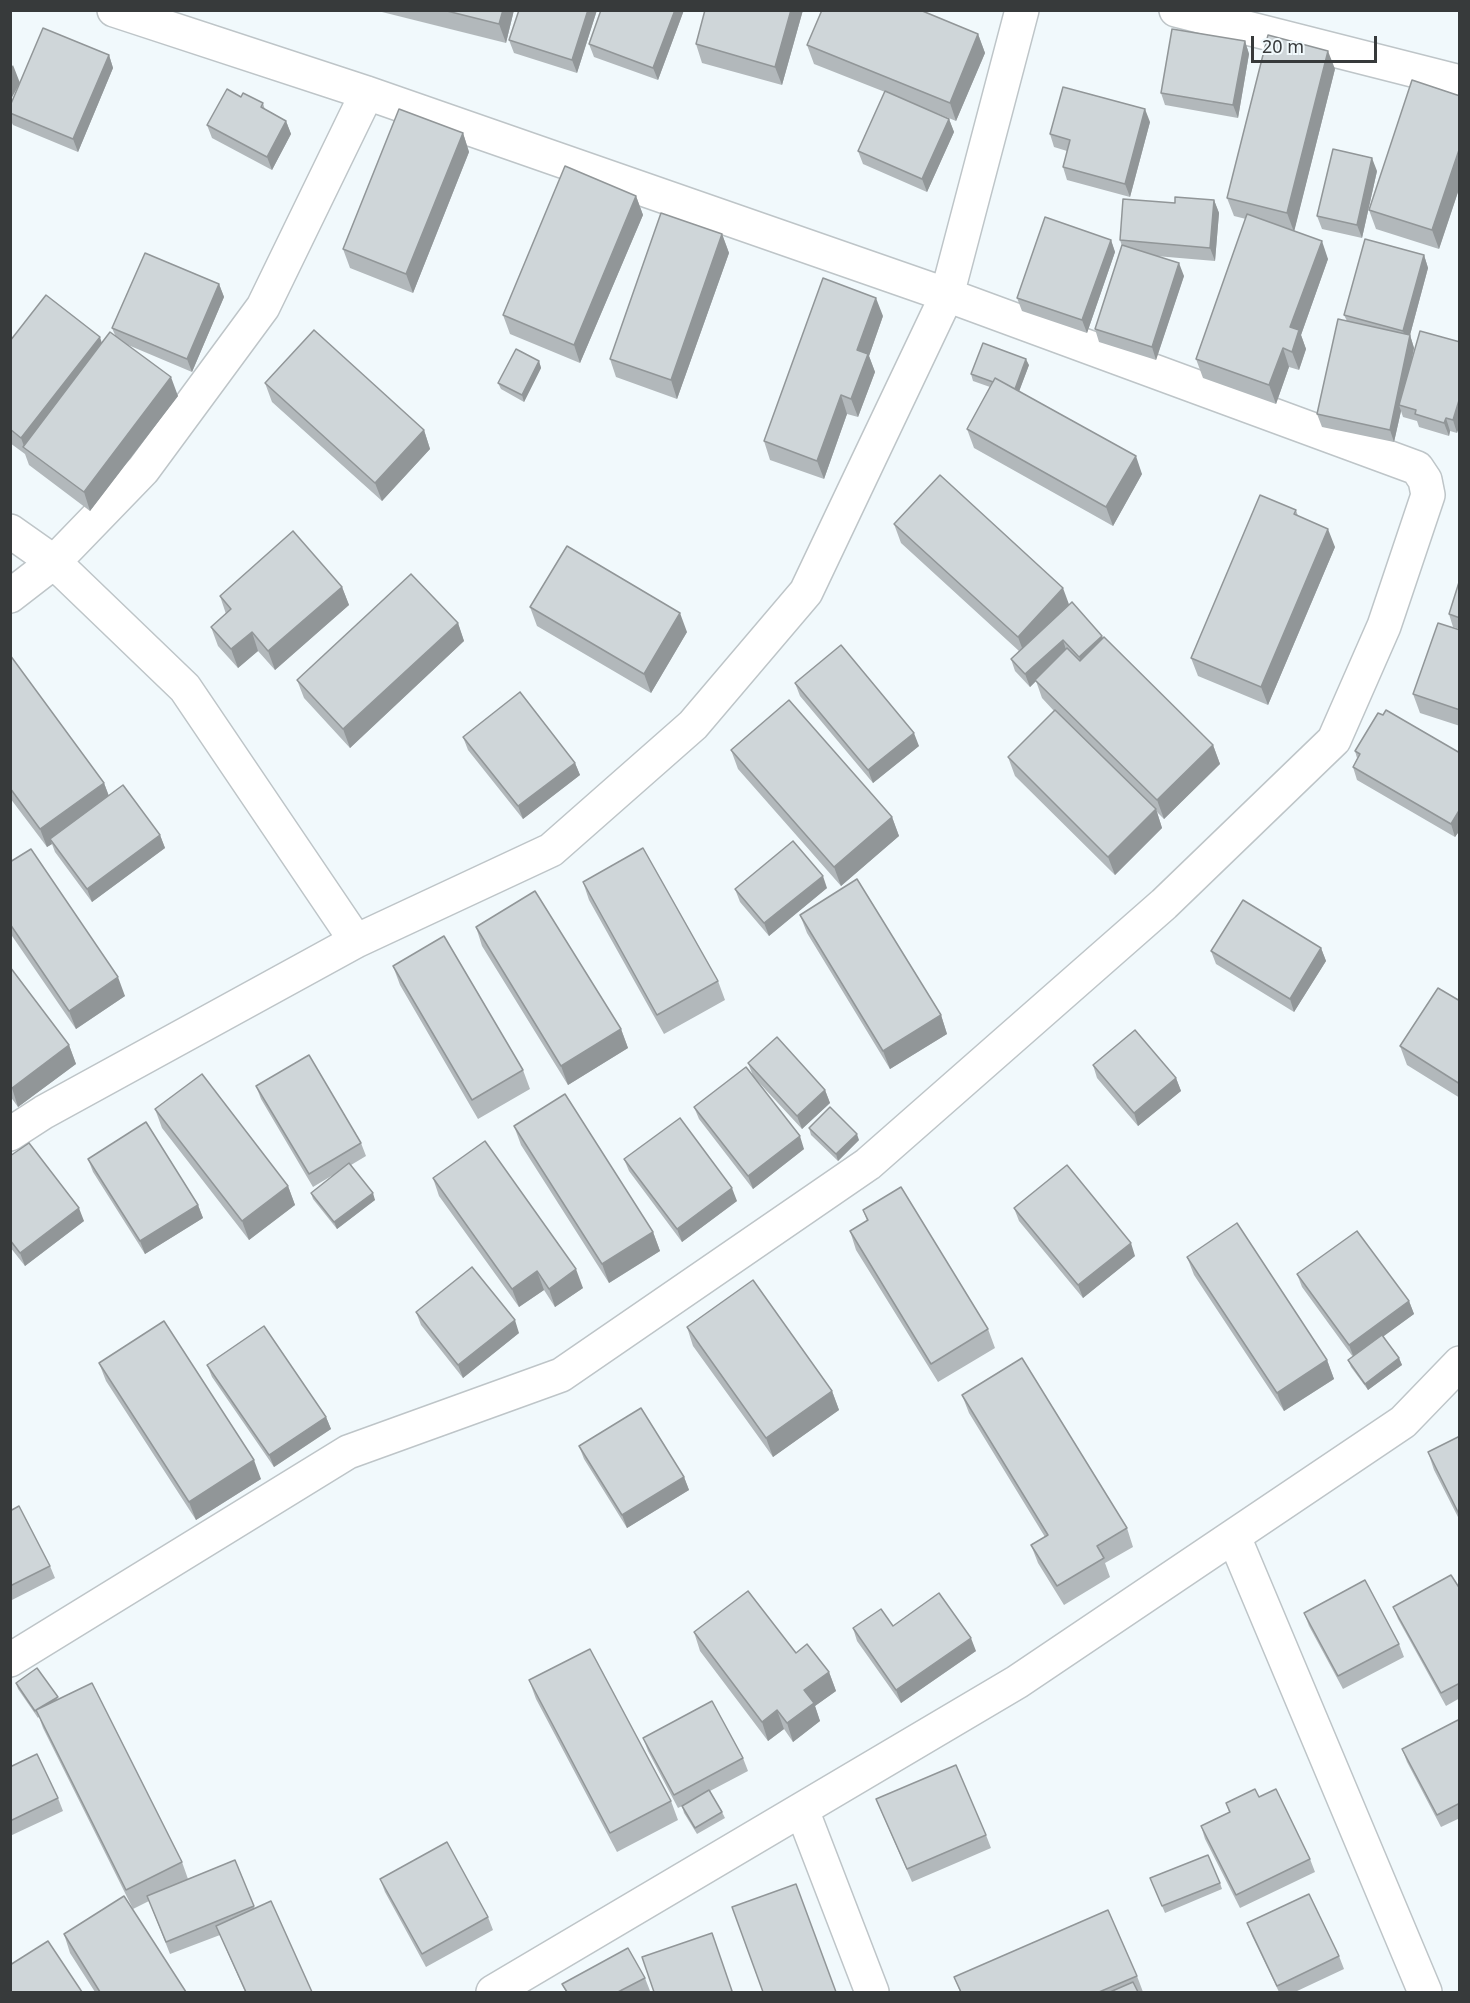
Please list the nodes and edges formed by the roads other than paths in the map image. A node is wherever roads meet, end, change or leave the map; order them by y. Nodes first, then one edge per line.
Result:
1 (114, 10) edge
2 (1022, 10) edge
3 (1176, 10) edge
4 (1460, 82) edge
5 (367, 93) junction
6 (947, 295) junction
7 (10, 531) edge
8 (54, 562) junction
9 (10, 596) edge
10 (356, 941) junction
11 (10, 1134) edge
12 (1460, 1363) edge
13 (1234, 1537) junction
14 (10, 1660) edge
15 (802, 1810) junction
16 (493, 1992) edge
17 (872, 1992) edge
18 (1425, 1992) edge

1 - 5 street
2 - 6 street
3 - 4 street
5 - 6 street
5 - 8 street
6 - 10 street
6 - 14 street
7 - 8 street
8 - 9 street
8 - 10 street
10 - 11 street
12 - 13 street
13 - 15 street
13 - 18 street
15 - 16 street
15 - 17 street

